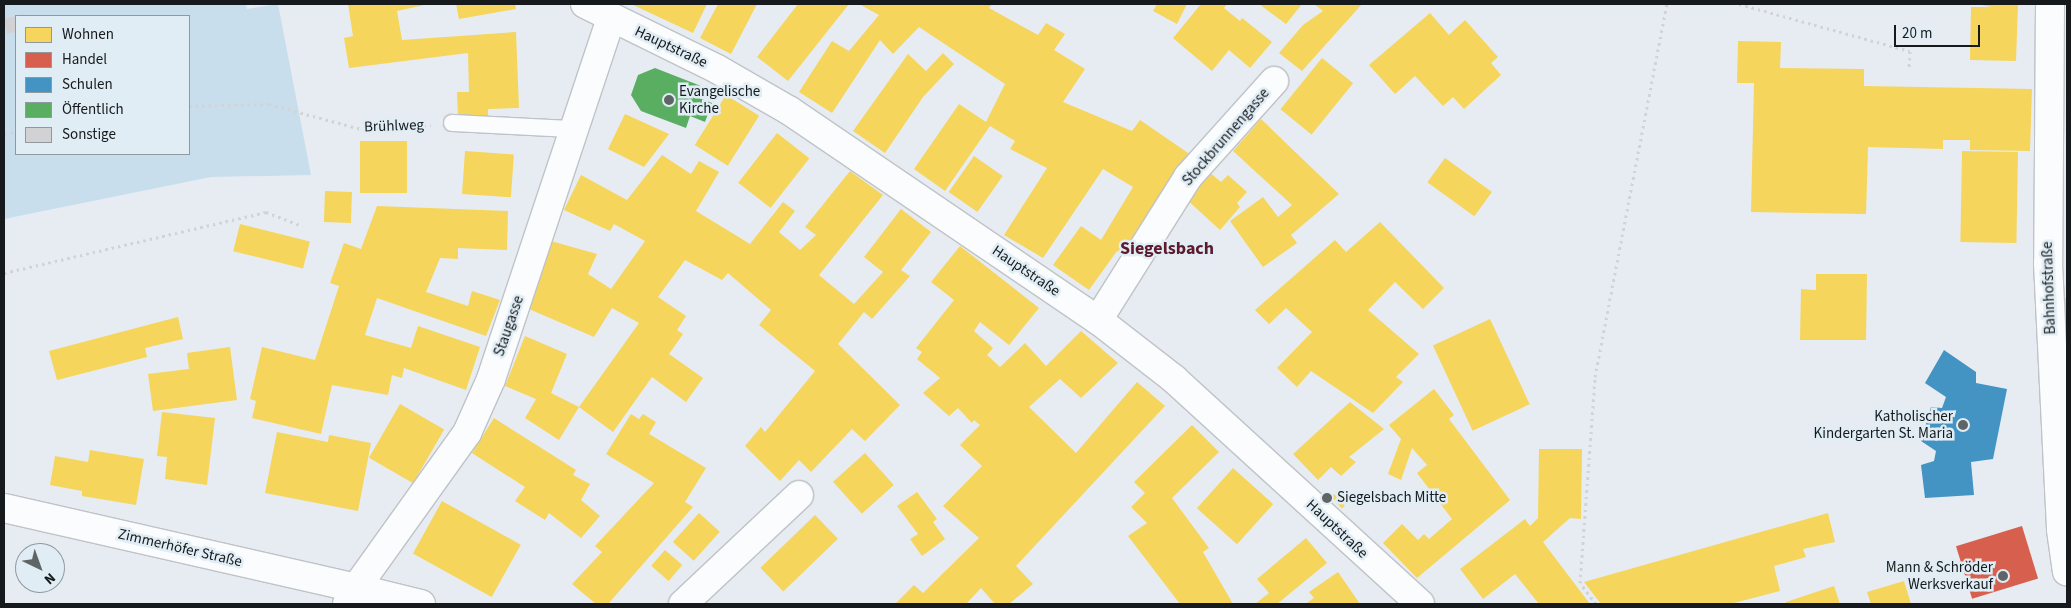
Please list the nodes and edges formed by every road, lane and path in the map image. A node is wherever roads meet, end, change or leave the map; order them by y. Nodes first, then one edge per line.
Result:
1 (585, 4) edge
2 (1667, 4) edge
3 (1739, 4) edge
4 (2050, 4) edge
5 (611, 19) junction
6 (1909, 70) dead end
7 (1274, 80) dead end
8 (190, 106) edge
9 (452, 123) joint
10 (572, 129) junction
11 (302, 226) dead end
12 (4, 273) edge
13 (1098, 320) junction
14 (799, 495) dead end
15 (4, 508) edge
16 (2067, 572) edge
17 (352, 596) edge
18 (421, 604) edge
19 (683, 604) edge
20 (1420, 604) edge
21 (1596, 604) edge

1 - 5 street, Hauptstraße
2 - 21 path
3 - 6 path
4 - 16 street, Bahnhofstraße
5 - 10 street, Staugasse
5 - 13 street, Hauptstraße
7 - 13 street, Stockbrunnengasse
8 - 9 path, Brühlweg
9 - 10 lane
10 - 17 street, Staugasse
11 - 12 path
13 - 20 street, Hauptstraße
14 - 19 street
15 - 17 street, Zimmerhöfer Straße
17 - 18 street, Zimmerhöfer Straße

